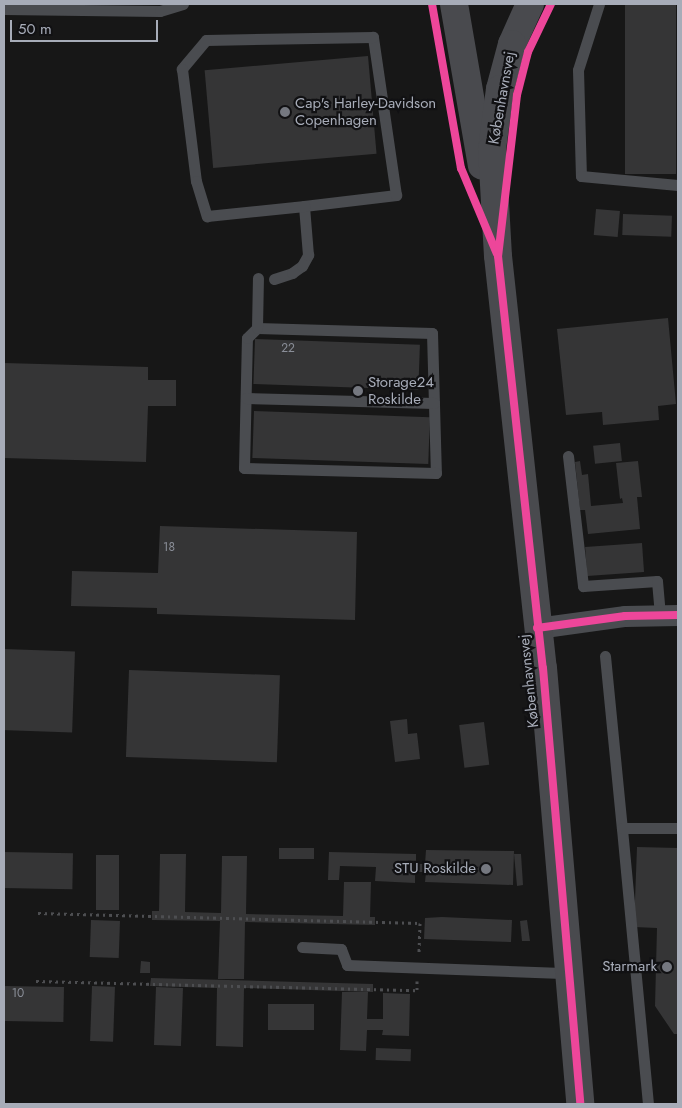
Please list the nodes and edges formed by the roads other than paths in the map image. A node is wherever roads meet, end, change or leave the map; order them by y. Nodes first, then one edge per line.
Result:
1 (183, 4) edge
2 (454, 4) edge
3 (530, 4) edge
4 (599, 4) edge
5 (4, 9) edge
6 (678, 184) edge
7 (304, 206) junction
8 (498, 256) junction
9 (258, 278) dead end
10 (274, 279) dead end
11 (257, 328) junction
12 (246, 398) junction
13 (434, 404) junction
14 (568, 456) dead end
15 (669, 615) edge
16 (538, 628) junction
17 (605, 656) dead end
18 (622, 828) junction
19 (678, 828) edge
20 (302, 947) dead end
21 (569, 973) junction
22 (580, 1104) edge
23 (648, 1104) edge

1 - 5 lane
2 - 8 main road, Københavnsvej
3 - 8 main road, Københavnsvej
4 - 6 lane
7 - 7 lane
7 - 10 lane
8 - 16 main road, Københavnsvej
9 - 11 lane
11 - 12 lane
11 - 13 lane
12 - 13 lane
12 - 13 lane
14 - 15 lane
15 - 16 street
16 - 21 main road, Københavnsvej
17 - 18 lane
18 - 19 lane
18 - 23 lane
20 - 21 lane
21 - 22 main road, Københavnsvej

